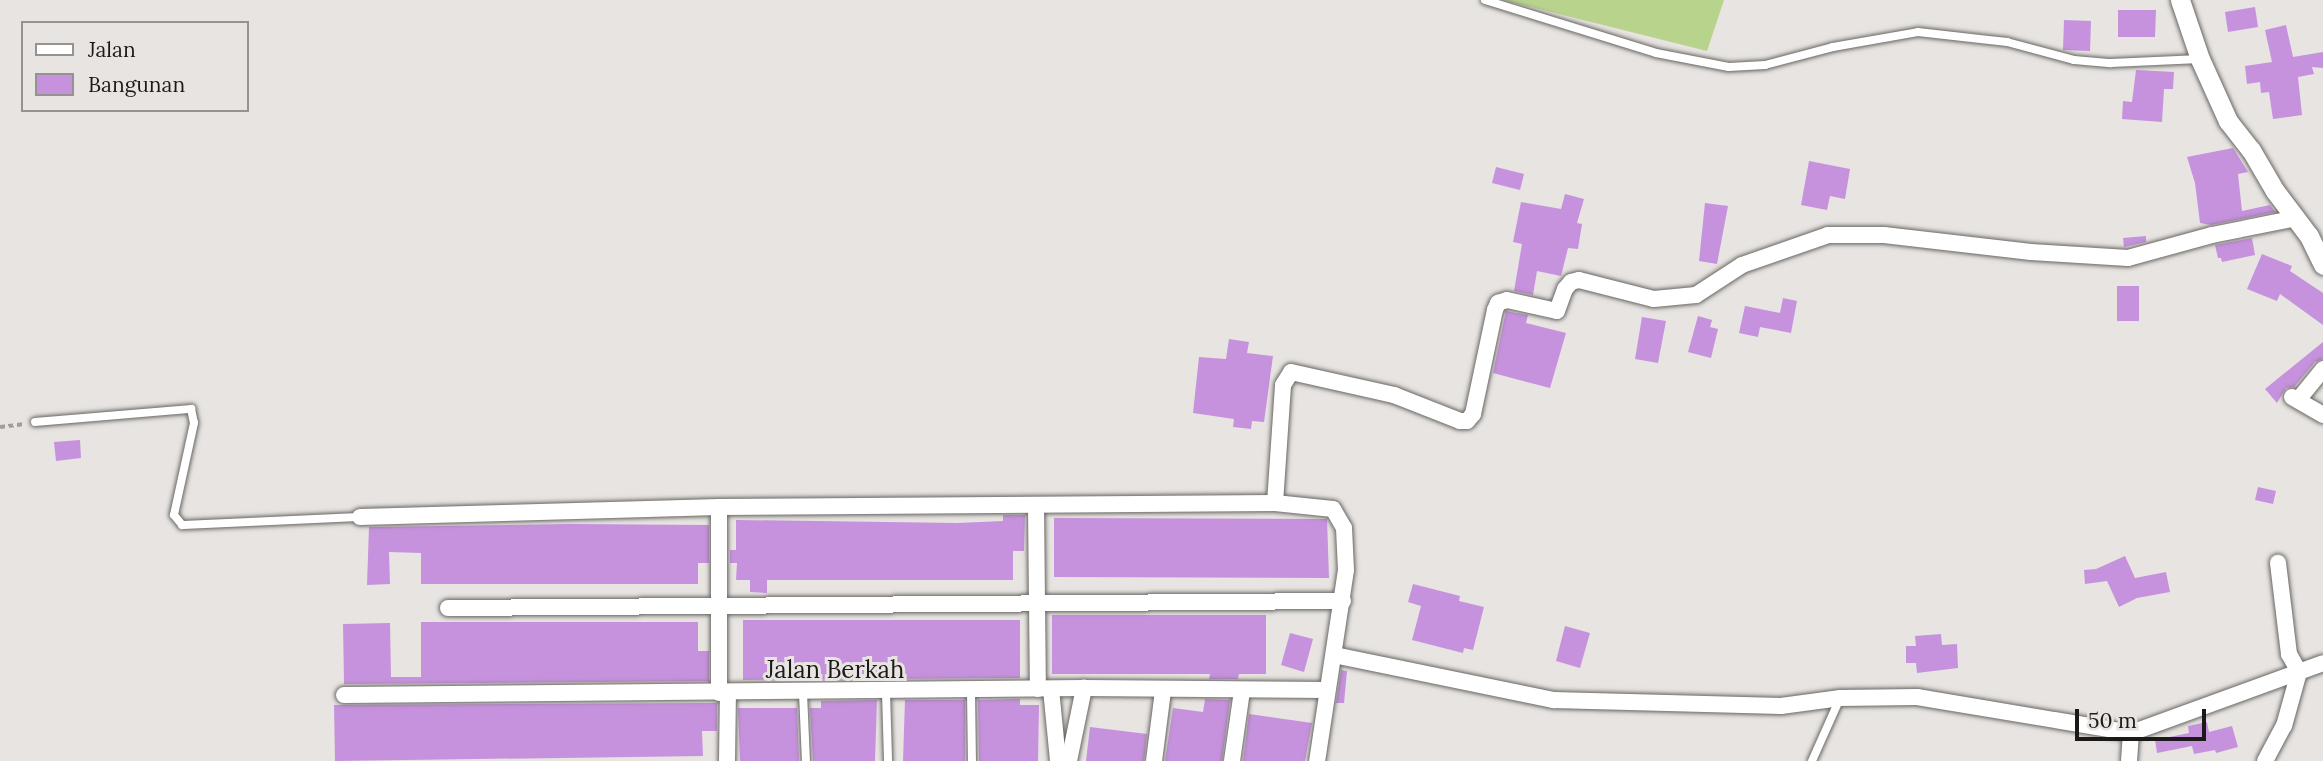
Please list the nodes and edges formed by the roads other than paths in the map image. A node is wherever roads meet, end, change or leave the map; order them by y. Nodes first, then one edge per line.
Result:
1 (1485, 0) edge
2 (2180, 0) edge
3 (2200, 59) junction
4 (2297, 218) junction
5 (2323, 265) edge
6 (2323, 369) edge
7 (2323, 415) edge
8 (35, 422) road end
9 (1275, 503) junction
10 (1036, 507) junction
11 (719, 508) junction
12 (360, 517) joint
13 (2277, 563) dead end
14 (1343, 601) junction
15 (1036, 603) junction
16 (719, 606) junction
17 (448, 608) dead end
18 (1334, 655) junction
19 (2323, 663) edge
20 (2299, 672) junction
21 (1084, 688) junction
22 (1044, 689) junction
23 (1326, 690) junction
24 (1163, 691) junction
25 (1242, 691) junction
26 (803, 692) junction
27 (886, 692) junction
28 (971, 692) junction
29 (724, 693) junction
30 (344, 695) dead end
31 (1840, 698) junction
32 (2131, 733) junction
33 (727, 761) edge
34 (806, 761) edge
35 (888, 761) edge
36 (972, 761) edge
37 (1058, 761) edge
38 (1069, 761) edge
39 (1154, 761) edge
40 (1232, 761) edge
41 (1317, 761) edge
42 (1812, 761) edge
43 (2129, 761) edge
44 (2265, 761) edge

1 - 3 lane
2 - 3 street
3 - 4 street
4 - 5 street
4 - 9 street
6 - 7 street
8 - 12 lane
9 - 10 street
9 - 14 street
10 - 11 street
10 - 15 street
11 - 12 street
11 - 16 street
13 - 20 street
14 - 15 street
14 - 18 street
15 - 16 street
15 - 22 street
16 - 17 street
16 - 29 street
18 - 23 street
18 - 31 street
19 - 20 street
20 - 32 street
20 - 44 street
21 - 22 street, Jalan Berkah
21 - 24 street, Jalan Berkah
21 - 38 street
22 - 28 street, Jalan Berkah
22 - 37 street
23 - 25 street, Jalan Berkah
23 - 41 street
24 - 25 street, Jalan Berkah
24 - 39 street
25 - 40 street
26 - 27 street, Jalan Berkah
26 - 29 street, Jalan Berkah
26 - 34 lane
27 - 28 street, Jalan Berkah
27 - 35 lane
28 - 36 lane
29 - 30 street, Jalan Berkah
29 - 33 street
31 - 32 street
31 - 42 lane
32 - 43 street

